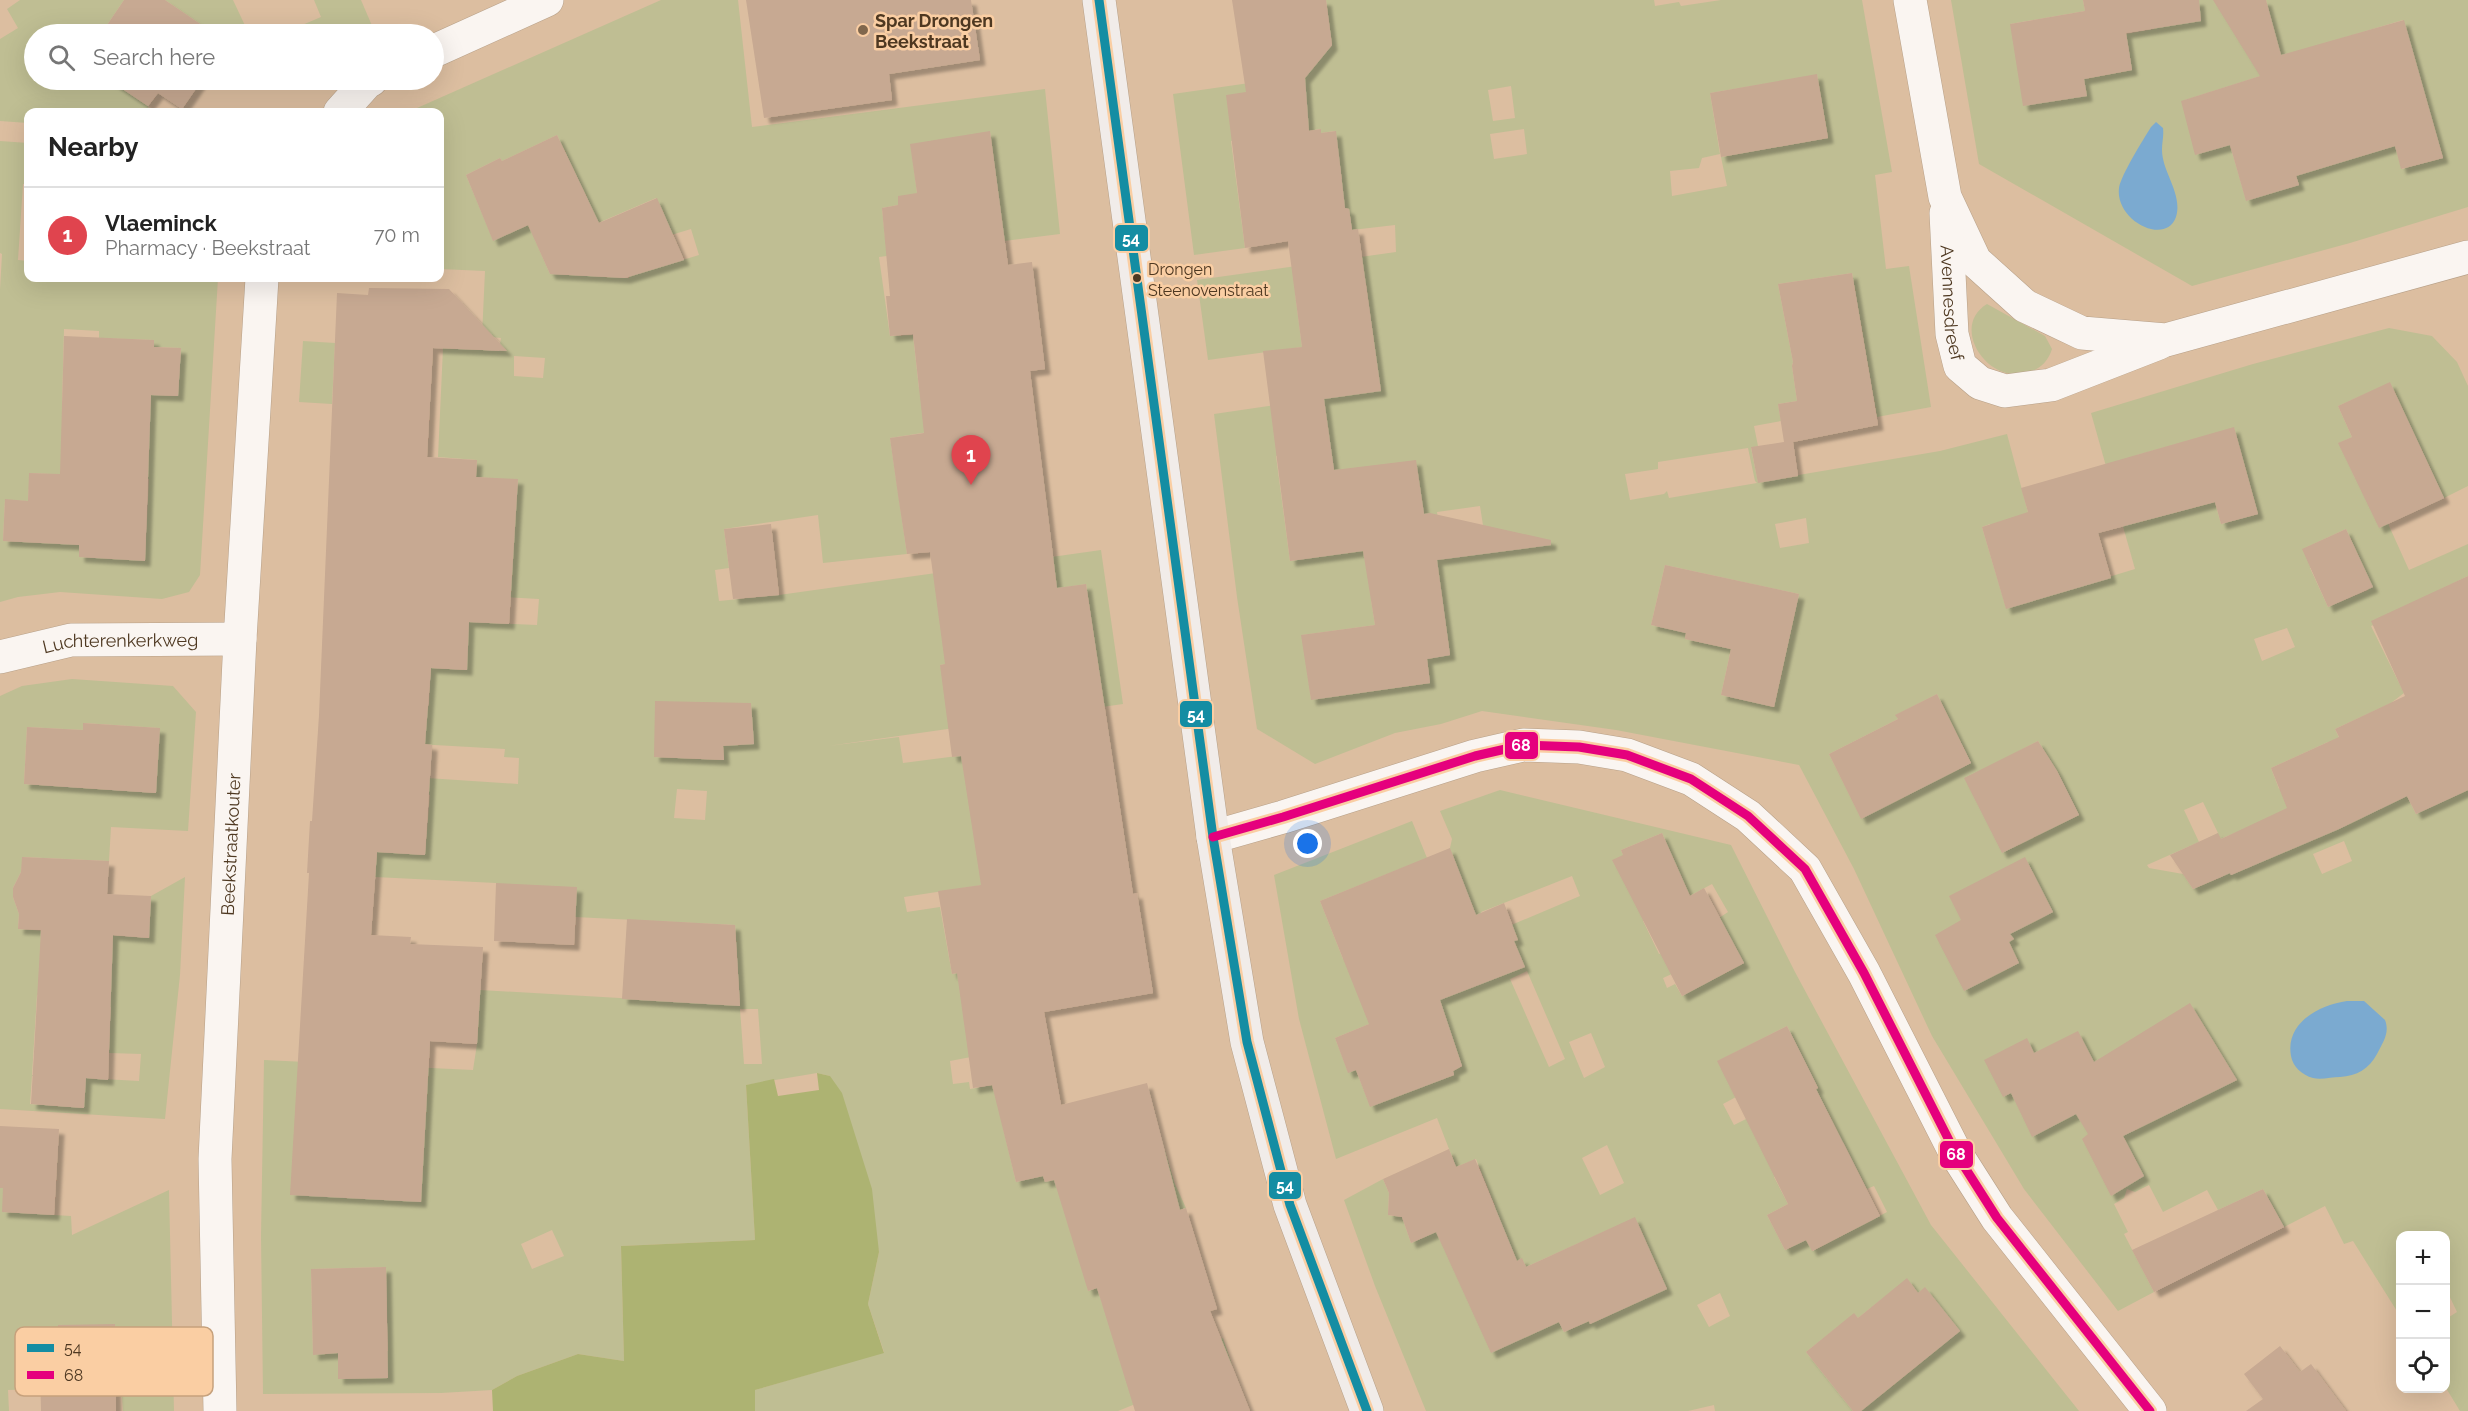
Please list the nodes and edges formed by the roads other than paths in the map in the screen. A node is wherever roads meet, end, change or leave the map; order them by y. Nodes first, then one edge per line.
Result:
1 (547, 0) edge
2 (1099, 0) edge
3 (1910, 0) edge
4 (444, 46) edge
5 (359, 90) edge
6 (343, 108) edge
7 (1945, 197) junction
8 (2468, 258) edge
9 (262, 282) edge
10 (2166, 340) junction
11 (240, 639) junction
12 (0, 657) edge
13 (1213, 837) junction
14 (220, 1411) edge
15 (1367, 1411) edge
16 (2150, 1411) edge

1 - 4 street
2 - 13 street
3 - 7 street, Avennesdreef
5 - 6 street
7 - 10 street, Avennesdreef
7 - 10 street, Avennesdreef
8 - 10 street, Avennesdreef
9 - 11 street, Beekstraatkouter
11 - 12 street, Luchterenkerkweg
11 - 14 street, Beekstraatkouter
13 - 15 street
13 - 16 street

